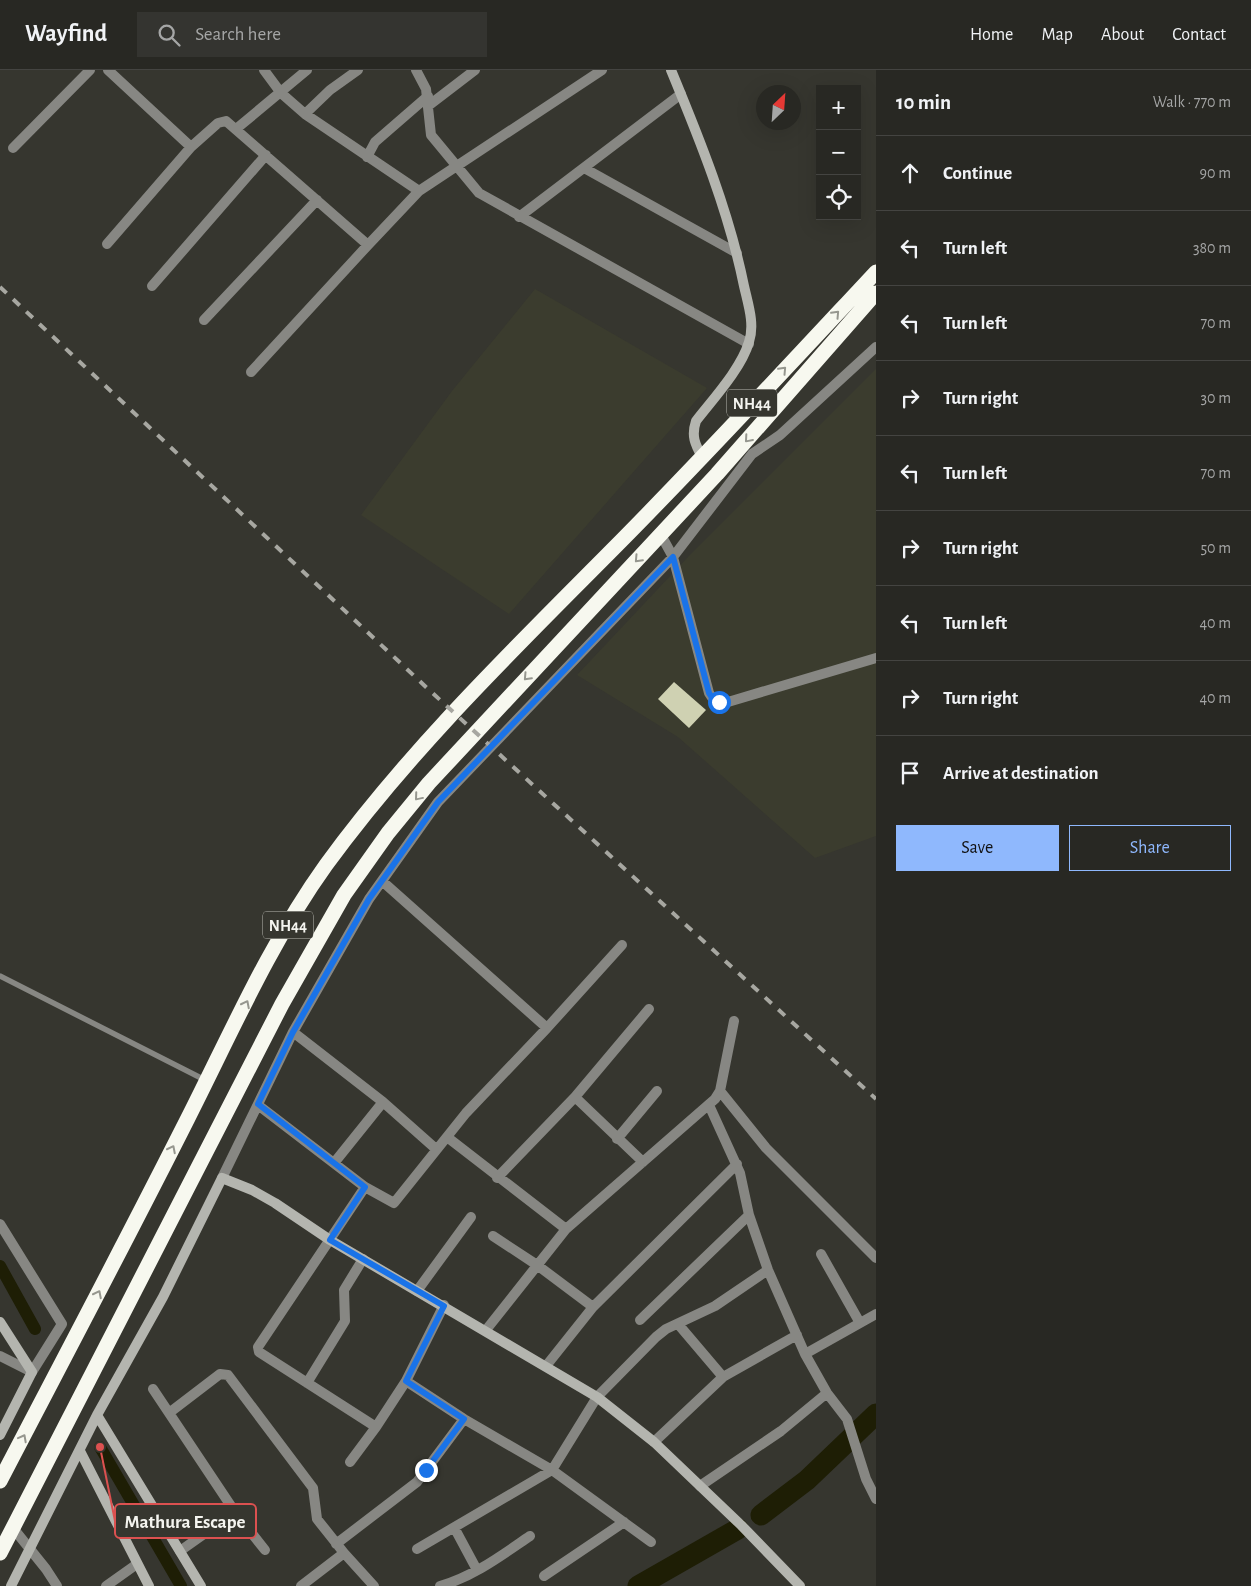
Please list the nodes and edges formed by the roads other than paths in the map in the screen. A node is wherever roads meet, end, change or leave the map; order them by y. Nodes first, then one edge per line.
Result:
1 (90, 70) edge
2 (108, 70) edge
3 (264, 70) edge
4 (307, 70) edge
5 (358, 70) edge
6 (416, 70) edge
7 (475, 70) edge
8 (602, 70) edge
9 (671, 70) edge
10 (281, 93) junction
11 (681, 94) junction
12 (428, 101) junction
13 (305, 114) junction
14 (236, 129) junction
15 (191, 147) junction
16 (13, 148) dead end
17 (266, 155) junction
18 (367, 157) junction
19 (456, 165) junction
20 (584, 168) junction
21 (419, 191) junction
22 (317, 200) junction
23 (520, 217) junction
24 (107, 244) dead end
25 (368, 244) junction
26 (737, 253) junction
27 (876, 272) edge
28 (152, 286) dead end
29 (876, 293) edge
30 (204, 320) dead end
31 (749, 344) junction
32 (876, 347) edge
33 (250, 372) dead end
34 (702, 457) junction
35 (661, 535) junction
36 (673, 557) junction
37 (876, 658) edge
38 (382, 881) junction
39 (622, 945) dead end
40 (0, 976) edge
41 (648, 1009) dead end
42 (734, 1021) dead end
43 (547, 1028) junction
44 (293, 1032) junction
45 (207, 1081) junction
46 (657, 1091) dead end
47 (720, 1091) junction
48 (575, 1097) junction
49 (384, 1102) junction
50 (258, 1104) junction
51 (709, 1105) junction
52 (447, 1137) junction
53 (617, 1139) junction
54 (436, 1149) junction
55 (643, 1162) junction
56 (334, 1163) junction
57 (737, 1164) junction
58 (222, 1178) junction
59 (497, 1178) junction
60 (365, 1187) junction
61 (749, 1216) junction
62 (471, 1218) dead end
63 (0, 1224) edge
64 (566, 1229) junction
65 (493, 1236) dead end
66 (330, 1240) junction
67 (821, 1254) dead end
68 (876, 1258) edge
69 (363, 1259) junction
70 (537, 1265) junction
71 (768, 1270) junction
72 (417, 1291) junction
73 (444, 1306) junction
74 (593, 1307) junction
75 (876, 1314) edge
76 (640, 1320) dead end
77 (0, 1322) edge
78 (860, 1323) junction
79 (678, 1324) junction
80 (486, 1330) junction
81 (797, 1335) junction
82 (805, 1354) junction
83 (0, 1356) edge
84 (546, 1366) junction
85 (32, 1372) junction
86 (723, 1377) junction
87 (406, 1381) junction
88 (307, 1383) junction
89 (153, 1389) dead end
90 (827, 1392) junction
91 (597, 1397) junction
92 (169, 1413) junction
93 (97, 1415) junction
94 (464, 1419) junction
95 (376, 1427) junction
96 (0, 1435) edge
97 (654, 1442) junction
98 (80, 1451) junction
99 (350, 1462) dead end
100 (552, 1470) junction
101 (0, 1481) edge
102 (700, 1486) junction
103 (876, 1499) edge
104 (234, 1512) junction
105 (624, 1522) junction
106 (13, 1528) junction
107 (455, 1529) junction
108 (530, 1536) dead end
109 (651, 1542) dead end
110 (336, 1544) junction
111 (417, 1549) dead end
112 (31, 1550) junction
113 (265, 1550) dead end
114 (180, 1551) junction
115 (0, 1552) edge
116 (344, 1553) junction
117 (137, 1564) junction
118 (477, 1570) junction
119 (544, 1576) dead end
120 (453, 1584) edge
121 (11, 1586) edge
122 (57, 1586) edge
123 (106, 1586) edge
124 (149, 1586) edge
125 (201, 1586) edge
126 (301, 1586) edge
127 (373, 1586) edge
128 (440, 1586) edge
129 (800, 1586) edge

1 - 16 street
2 - 15 street
3 - 10 street
4 - 10 street
5 - 13 street
6 - 12 street
7 - 12 street
8 - 19 street
9 - 11 street
10 - 13 street
10 - 14 street
11 - 20 street
11 - 26 street
12 - 18 street
12 - 19 street
13 - 18 street
14 - 15 street
14 - 17 street
15 - 24 street
17 - 22 street
17 - 28 street
18 - 21 street
19 - 21 street
19 - 23 street
20 - 23 street
20 - 26 street
21 - 25 street
22 - 25 street
22 - 30 street
23 - 31 street
25 - 33 street
26 - 31 street
34 -> 27 highway, NH44
29 -> 35 highway, NH44
31 - 34 street
32 - 36 street
45 -> 34 highway, NH44
35 - 36 street
35 -> 106 highway, NH44
36 - 37 street
36 - 38 street
38 - 43 street
38 - 44 street
39 - 43 street
40 - 45 lane
41 - 48 street
42 - 47 street
43 - 52 street
44 - 49 street
44 - 50 street
101 -> 45 highway, NH44
46 - 53 street
47 - 51 street
47 - 68 street
48 - 53 street
48 - 59 street
49 - 54 street
49 - 56 street
50 - 56 street
50 - 58 street
51 - 55 street
51 - 57 street
52 - 54 street
52 - 59 street
53 - 55 street
54 - 60 street
55 - 64 street
56 - 60 street
57 - 61 street
57 - 74 street
58 - 66 street
58 - 93 street
59 - 64 street
60 - 66 street
61 - 71 street
61 - 76 street
62 - 72 street
63 - 85 street
64 - 70 street
65 - 70 street
66 - 69 street
66 - 88 street
67 - 78 street
69 - 72 street
69 - 88 street
70 - 74 street
70 - 80 street
71 - 79 street
71 - 81 street
72 - 73 street
73 - 80 street
73 - 87 street
74 - 84 street
75 - 78 street
77 - 85 street
78 - 82 street
79 - 86 street
79 - 91 street
80 - 84 street
81 - 82 street
81 - 86 street
82 - 90 street
83 - 85 street
84 - 91 street
85 - 96 street
86 - 97 street
87 - 94 street
87 - 95 street
88 - 95 street
89 - 92 street
90 - 102 street
90 - 103 street
91 - 97 street
91 - 100 street
92 - 104 street
92 - 110 street
93 - 98 street
93 - 114 street
94 - 100 street
94 - 110 street
95 - 99 street
97 - 102 street
98 - 112 street
98 - 117 street
100 - 105 street
100 - 107 street
102 - 129 street
104 - 113 street
104 - 114 street
105 - 109 street
105 - 119 street
106 - 112 street
106 - 115 highway, NH44
107 - 111 street
107 - 118 street
108 - 118 street
110 - 116 street
112 - 121 street
112 - 122 street
114 - 125 street
116 - 126 street
116 - 127 street
117 - 123 street
117 - 124 street
118 - 120 street
120 - 128 street

